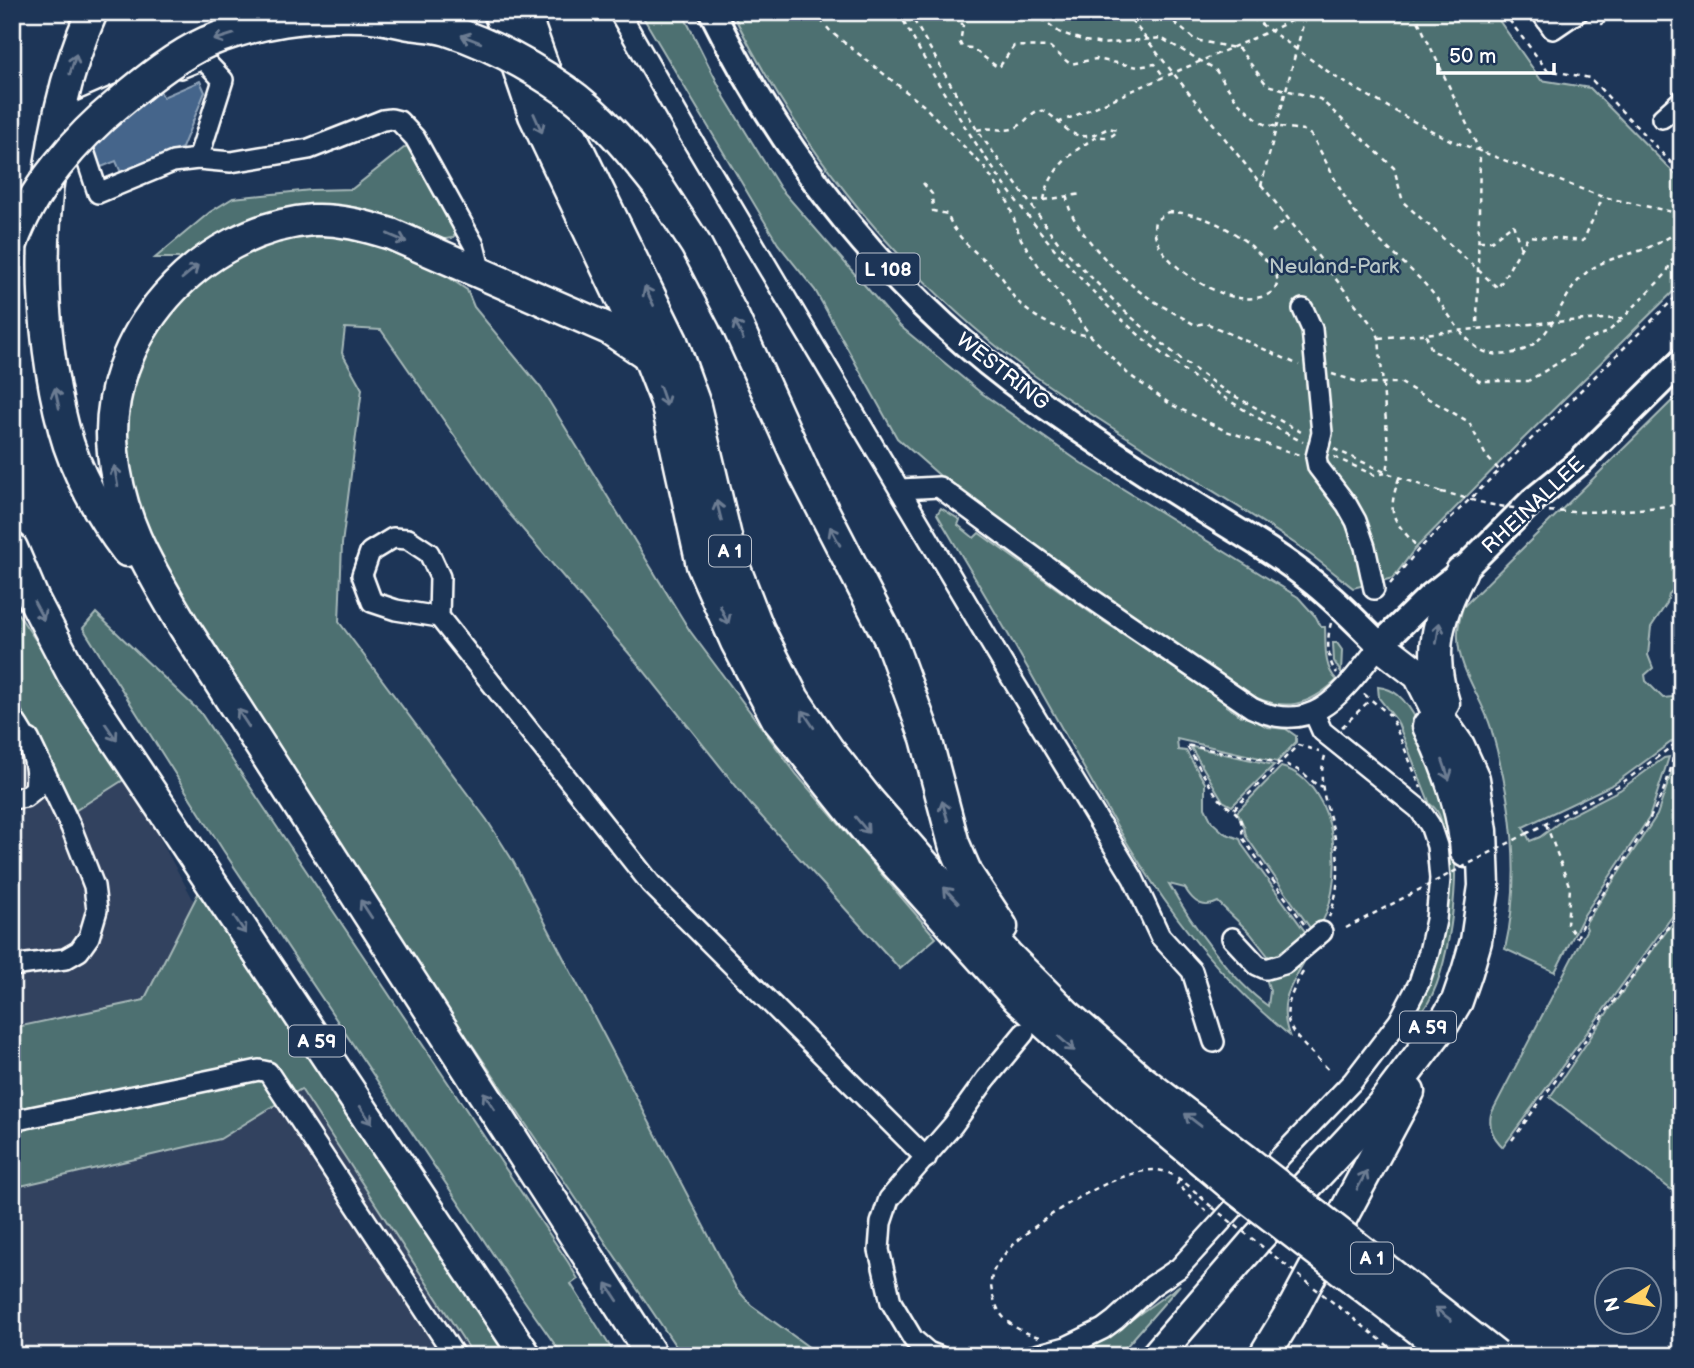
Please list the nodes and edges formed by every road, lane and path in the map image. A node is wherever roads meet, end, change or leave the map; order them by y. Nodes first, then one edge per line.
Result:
1 (92, 12) edge
2 (499, 12) edge
3 (524, 12) edge
4 (620, 12) edge
5 (712, 12) edge
6 (814, 12) edge
7 (900, 12) edge
8 (909, 12) edge
9 (945, 12) edge
10 (1034, 12) edge
11 (1125, 12) edge
12 (1148, 12) edge
13 (1244, 12) edge
14 (1414, 12) edge
15 (1503, 12) edge
16 (1541, 12) edge
17 (1577, 12) edge
18 (1593, 12) edge
19 (1617, 12) edge
20 (1306, 13) edge
21 (1270, 31) junction
22 (1146, 38) junction
23 (1231, 47) junction
24 (1297, 52) junction
25 (1199, 61) junction
26 (1173, 73) junction
27 (1164, 77) junction
28 (1287, 89) junction
29 (1682, 100) edge
30 (1662, 118) dead end
31 (1058, 123) junction
32 (1276, 128) junction
33 (977, 130) junction
34 (1480, 152) junction
35 (198, 159) junction
36 (1007, 172) junction
37 (1682, 174) edge
38 (1000, 177) junction
39 (995, 181) junction
40 (923, 183) dead end
41 (1261, 186) junction
42 (1082, 194) dead end
43 (1067, 196) junction
44 (1603, 197) junction
45 (1027, 200) junction
46 (1044, 200) junction
47 (1682, 214) edge
48 (1287, 218) junction
49 (1682, 229) edge
50 (1272, 232) dead end
51 (1479, 241) junction
52 (1247, 242) joint
53 (12, 244) edge
54 (1521, 249) junction
55 (1682, 249) edge
56 (1479, 270) junction
57 (481, 273) junction
58 (1682, 291) edge
59 (1303, 309) dead end
60 (1623, 318) junction
61 (1552, 322) junction
62 (1477, 328) junction
63 (1461, 331) junction
64 (1426, 334) junction
65 (1091, 336) junction
66 (1379, 338) junction
67 (648, 355) junction
68 (1682, 361) edge
69 (1315, 369) junction
70 (1383, 383) junction
71 (1318, 449) junction
72 (1500, 471) junction
73 (1387, 473) junction
74 (1399, 478) junction
75 (901, 489) junction
76 (1682, 504) edge
77 (12, 548) edge
78 (1461, 572) junction
79 (1374, 589) dead end
80 (1342, 608) junction
81 (439, 617) junction
82 (184, 627) junction
83 (1380, 645) junction
84 (1349, 684) junction
85 (1370, 700) junction
86 (1314, 713) junction
87 (1353, 715) dead end
88 (12, 717) edge
89 (29, 739) junction
90 (1682, 739) edge
91 (1328, 746) junction
92 (1459, 746) junction
93 (1673, 746) junction
94 (1280, 764) junction
95 (1322, 786) junction
96 (1423, 791) dead end
97 (12, 799) edge
98 (1234, 809) junction
99 (1546, 824) junction
100 (1457, 861) dead end
101 (1457, 873) dead end
102 (1682, 908) edge
103 (1346, 928) dead end
104 (1318, 935) junction
105 (1232, 938) dead end
106 (12, 966) edge
107 (1306, 967) dead end
108 (1067, 1014) junction
109 (1444, 1023) junction
110 (1024, 1033) dead end
111 (1214, 1042) dead end
112 (1328, 1069) dead end
113 (12, 1121) edge
114 (1512, 1140) dead end
115 (926, 1158) junction
116 (1238, 1173) junction
117 (1180, 1180) junction
118 (1207, 1212) dead end
119 (431, 1213) junction
120 (1236, 1220) dead end
121 (1226, 1230) dead end
122 (1041, 1337) dead end
123 (1152, 1348) edge
124 (653, 1354) edge
125 (455, 1356) edge
126 (526, 1356) edge
127 (539, 1356) edge
128 (938, 1356) edge
129 (1032, 1356) edge
130 (1135, 1356) edge
131 (1264, 1356) edge
132 (1401, 1356) edge
133 (1454, 1356) edge
134 (1496, 1356) edge

82 -> 1 highway, bridge
2 -> 67 highway, A 1
108 -> 3 highway, A 1
4 - 75 street
5 - 80 main road, WESTRING / L 108
6 - 39 path
7 - 38 path
8 - 33 path
9 - 27 path
10 - 22 path
11 - 22 path
12 - 23 path
13 - 21 path
14 - 34 path
15 - 37 path
16 - 17 street
18 - 19 path
20 - 21 path
20 - 24 path
21 - 23 path
21 - 24 path
22 - 25 path
22 - 26 path
23 - 25 path
23 - 28 path
24 - 28 path
24 - 34 path
25 - 26 path
25 - 32 path
26 - 27 path
26 - 41 path
27 - 31 path
28 - 32 path
28 - 56 path
29 - 30 street
31 - 33 path
31 - 46 path
32 - 41 path
32 - 63 path
33 - 36 path
34 - 44 path
34 - 51 path
35 - 35 street
35 - 57 street
36 - 38 path
36 - 45 path
38 - 39 path
38 - 71 path
39 - 65 path
40 - 65 path
41 - 48 path
42 - 43 path
43 - 46 path
43 - 69 path
44 - 47 path
44 - 54 path
45 - 46 path
45 - 71 path
48 - 50 path
48 - 66 path
49 - 61 path
51 - 54 path
51 - 56 path
52 - 52 path
108 -> 53 highway, bridge
54 - 56 path
55 - 60 path
56 - 62 path
57 - 67 highway
82 -> 57 highway
58 - 72 path
59 - 69 street
60 - 61 path
60 - 64 path
61 - 62 path
61 - 63 path
62 - 63 path
63 - 64 path
64 - 66 path
65 - 71 path
66 - 70 path
67 -> 116 highway, A 1
68 - 78 main road, RHEINALLEE
69 - 70 path
69 - 71 street
70 - 72 path
70 - 73 path
71 - 73 path
71 - 73 path
71 - 79 street
72 - 74 path
73 - 74 path
74 - 76 path, bridge
75 - 86 street
75 - 111 street
77 -> 119 highway, A 59
78 - 83 main road, RHEINALLEE
92 -> 78 highway
80 - 83 main road, WESTRING / L 108
80 - 84 path
81 - 81 street
81 - 115 street
124 -> 82 highway
83 - 84 street
83 - 92 highway
83 -> 123 highway, A 59
84 - 85 path
84 - 86 street
85 - 87 path
85 - 96 path
86 - 91 street
88 - 89 street
89 - 97 street
89 - 106 street
90 - 93 path
91 - 94 path
91 - 95 path
91 - 129 street
92 - 109 highway, A 59
93 - 99 path
93 - 99 path
94 - 95 path
94 - 98 path
94 - 98 path
95 - 104 path
98 - 104 path
99 - 103 path, bridge
100 - 101 path
102 - 114 path
104 - 105 street
107 - 112 path
116 -> 108 highway, A 1
109 - 123 highway, A 59
131 -> 109 highway
110 - 115 street
113 - 125 street
115 - 128 street
116 - 133 highway, A 1, bridge
134 -> 116 highway, A 1, bridge
117 - 118 path
117 - 122 path
117 - 132 path, bridge
119 - 126 highway, A 59
119 - 127 highway
120 - 121 path
123 - 130 highway

